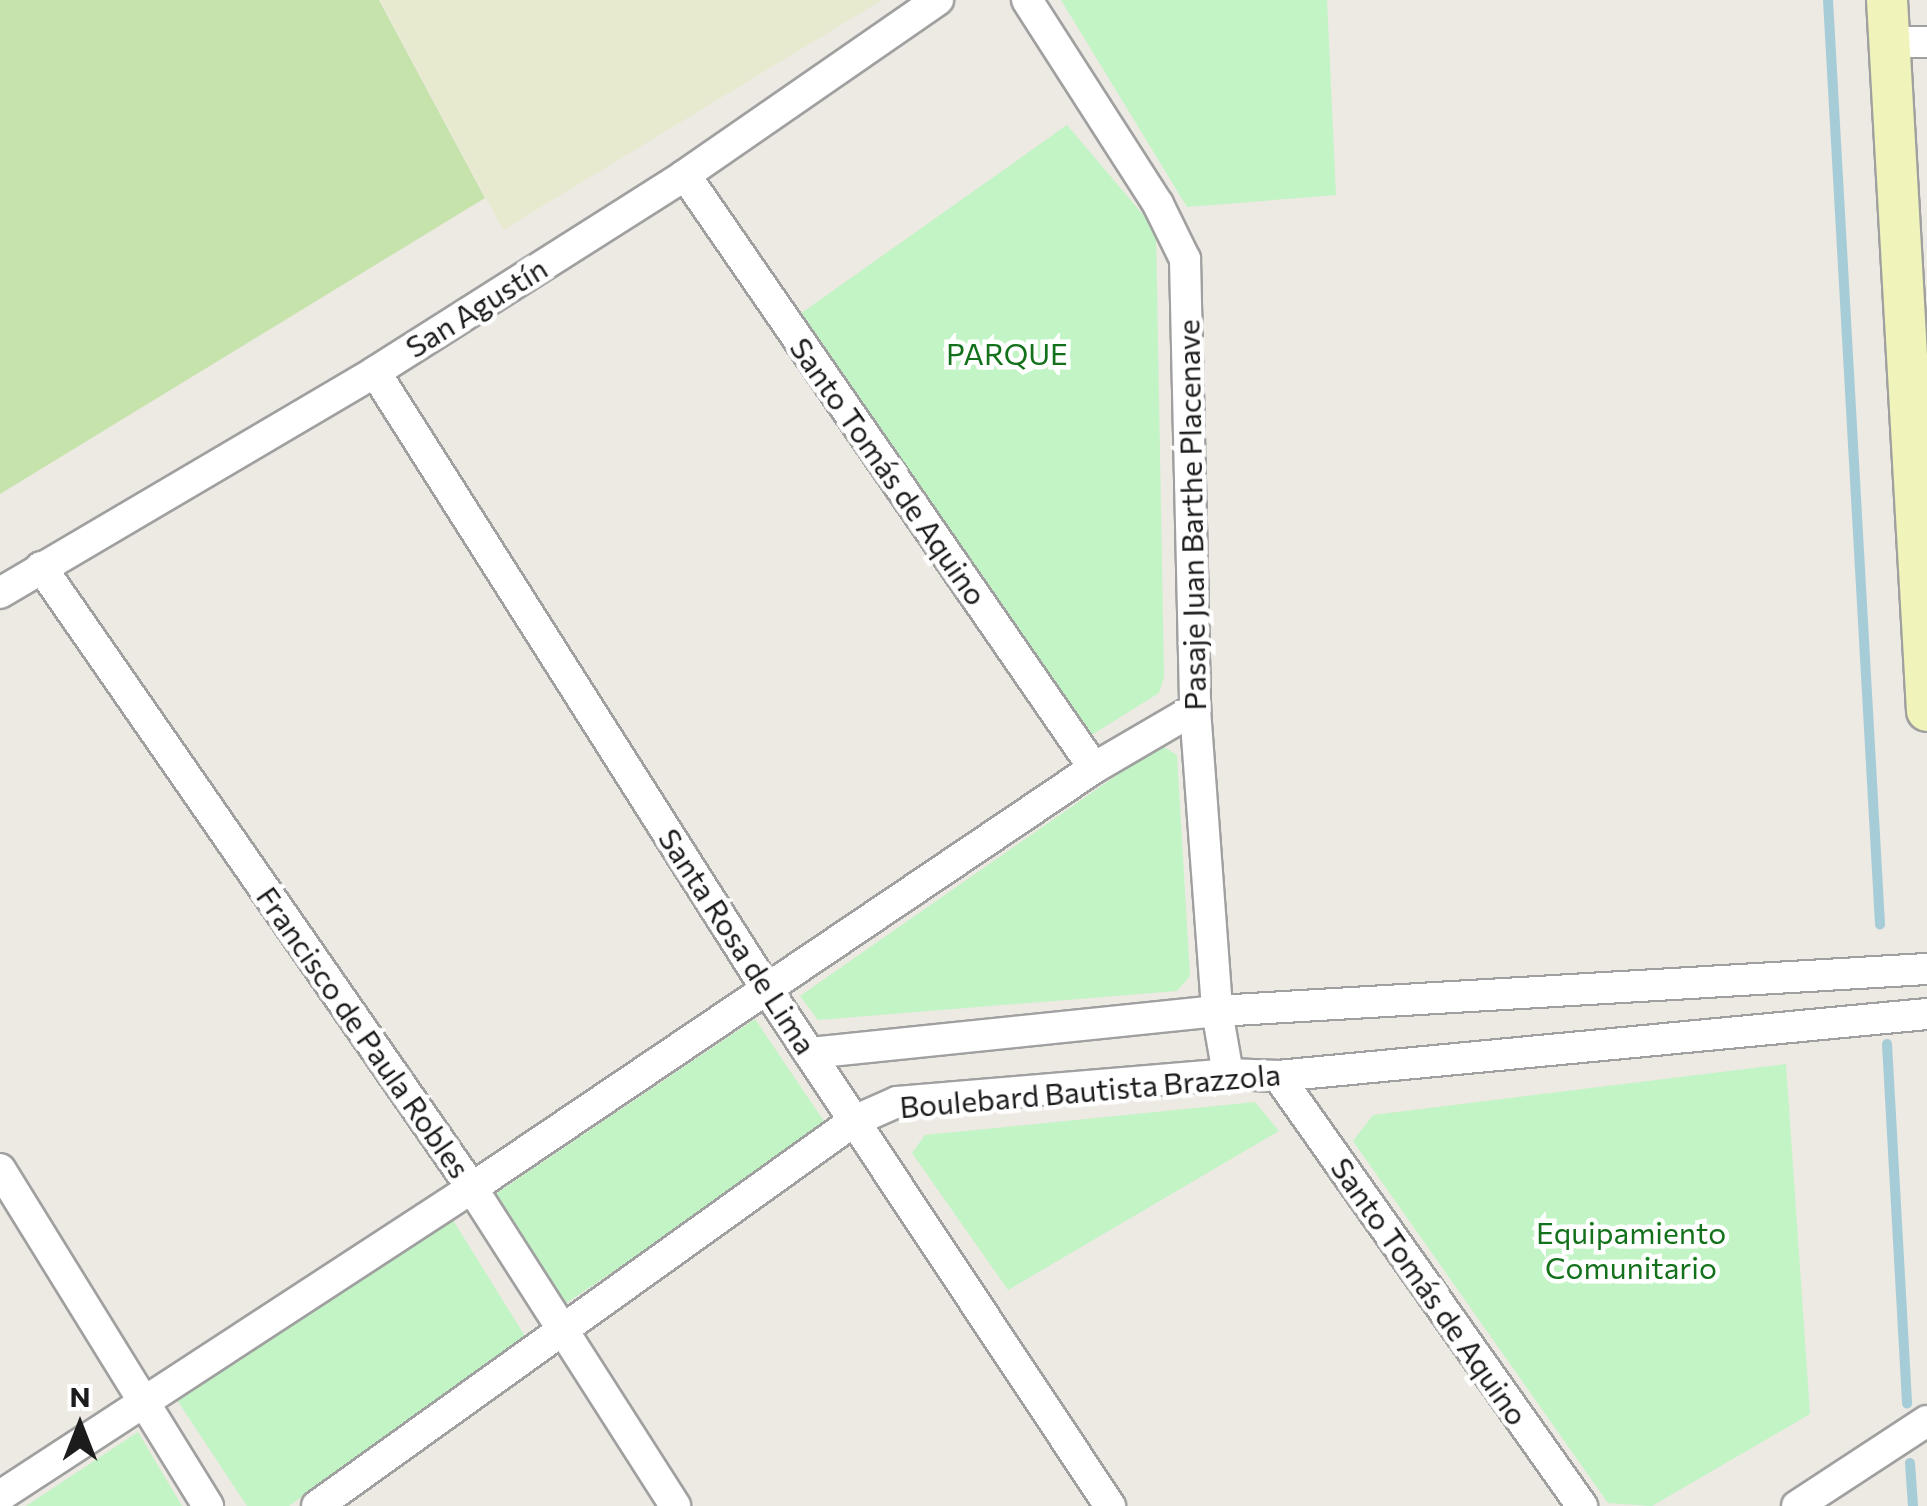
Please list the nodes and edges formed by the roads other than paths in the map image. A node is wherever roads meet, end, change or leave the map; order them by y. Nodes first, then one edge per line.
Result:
1 (938, 0) edge
2 (1027, 0) edge
3 (1886, 0) edge
4 (1908, 42) edge
5 (684, 174) junction
6 (374, 372) junction
7 (42, 567) junction
8 (0, 594) edge
9 (1195, 709) junction
10 (1927, 711) edge
11 (1094, 768) junction
12 (1927, 970) edge
13 (766, 988) junction
14 (1217, 1011) junction
15 (1927, 1014) edge
16 (811, 1053) junction
17 (1228, 1074) junction
18 (1278, 1076) junction
19 (854, 1121) junction
20 (0, 1169) edge
21 (472, 1188) junction
22 (562, 1327) junction
23 (145, 1404) junction
24 (1927, 1421) edge
25 (0, 1496) edge
26 (208, 1506) edge
27 (318, 1506) edge
28 (675, 1506) edge
29 (1110, 1506) edge
30 (1582, 1506) edge
31 (1797, 1506) edge

1 - 5 street, San Agustín
2 - 9 street, Pasaje Juan Barthe Placenave
3 - 4 main road
4 - 10 main road
5 - 6 street, San Agustín
5 - 11 street, Santo Tomás de Aquino
6 - 7 street, San Agustín
6 - 13 street, Santa Rosa de Lima
7 - 8 street, San Agustín
7 - 21 street, Francisco de Paula Robles
9 - 11 street
9 - 14 street, Pasaje Juan Barthe Placenave
11 - 13 street
12 - 14 street, Boulebard Bautista Brazzola
13 - 16 street, Santa Rosa de Lima
13 - 21 street
14 - 16 street, Boulebard Bautista Brazzola
14 - 17 street, Pasaje Juan Barthe Placenave
15 - 18 street, Boulebard Bautista Brazzola
16 - 19 street, Santa Rosa de Lima
17 - 18 street, Boulebard Bautista Brazzola
17 - 19 street, Boulebard Bautista Brazzola
18 - 30 street, Santo Tomás de Aquino
19 - 22 street, Boulebard Bautista Brazzola
19 - 29 street, Santa Rosa de Lima
20 - 23 street
21 - 22 street, Francisco de Paula Robles
21 - 23 street
22 - 27 street, Boulebard Bautista Brazzola
22 - 28 street, Francisco de Paula Robles
23 - 25 street
23 - 26 street
24 - 31 street

